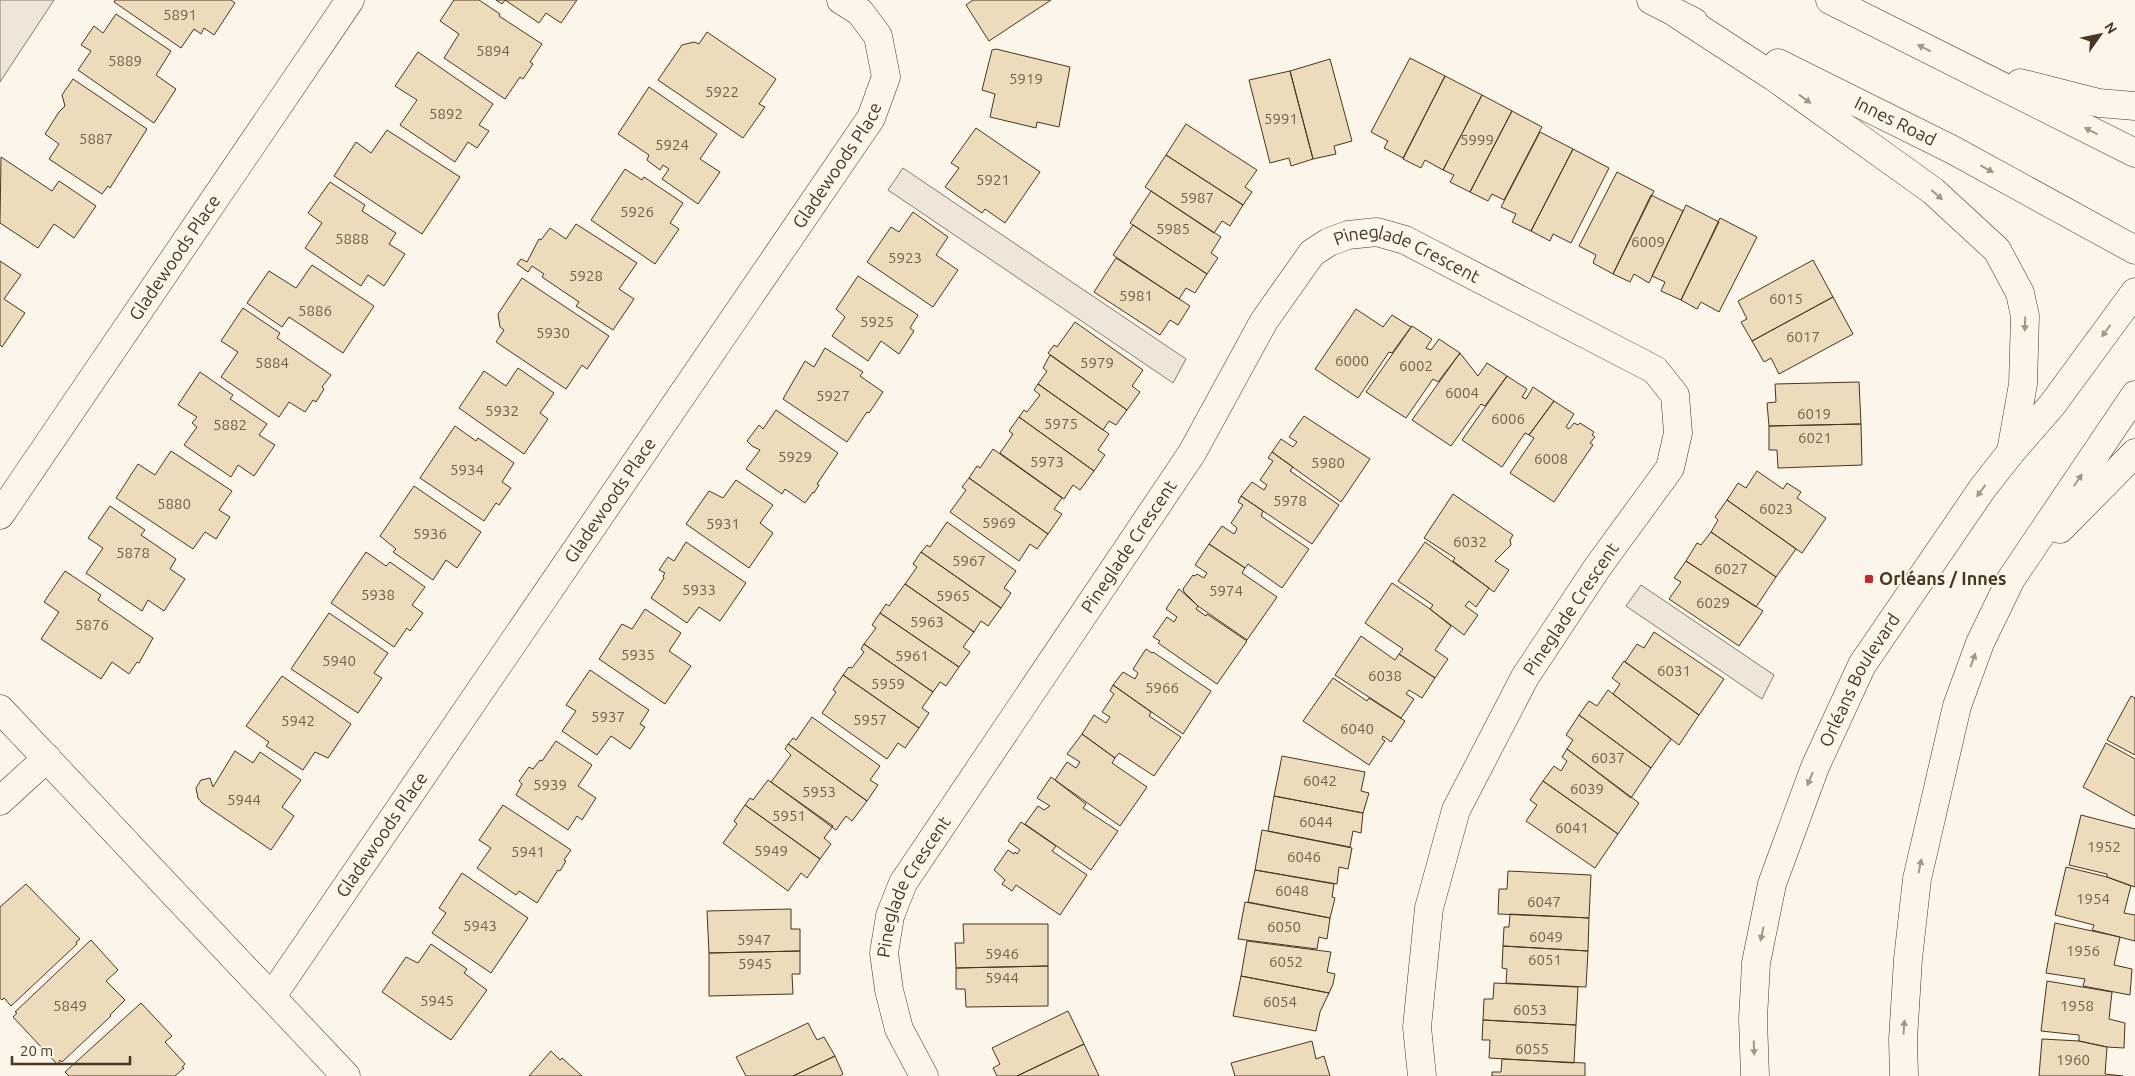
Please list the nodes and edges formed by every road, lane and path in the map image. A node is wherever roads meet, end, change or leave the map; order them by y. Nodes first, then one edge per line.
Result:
1 (350, 0) edge
2 (841, 0) edge
3 (1651, 0) edge
4 (1830, 0) edge
5 (1678, 14) junction
6 (1967, 70) junction
7 (2135, 106) edge
8 (2135, 153) edge
9 (2135, 250) edge
10 (2135, 292) edge
11 (2135, 395) edge
12 (2010, 452) junction
13 (2135, 453) edge
14 (0, 514) edge
15 (2011, 578) junction
16 (0, 709) edge
17 (47, 758) junction
18 (0, 801) edge
19 (272, 996) junction
20 (346, 1076) edge
21 (924, 1076) edge
22 (1422, 1076) edge
23 (1755, 1076) edge
24 (1904, 1076) edge

1 - 14 street, Gladewoods Place
2 - 19 street, Gladewoods Place
3 - 5 street, Innes Road
6 -> 4 street
5 -> 9 street, Innes Road
5 -> 12 street
6 - 7 street
8 -> 6 street
10 -> 12 street, Orléans Boulevard
15 -> 11 street
12 -> 23 street, Orléans Boulevard
13 - 15 street
24 -> 15 street
16 - 17 street
17 - 18 street
17 - 19 street
19 - 20 street
21 - 22 street, Pineglade Crescent

